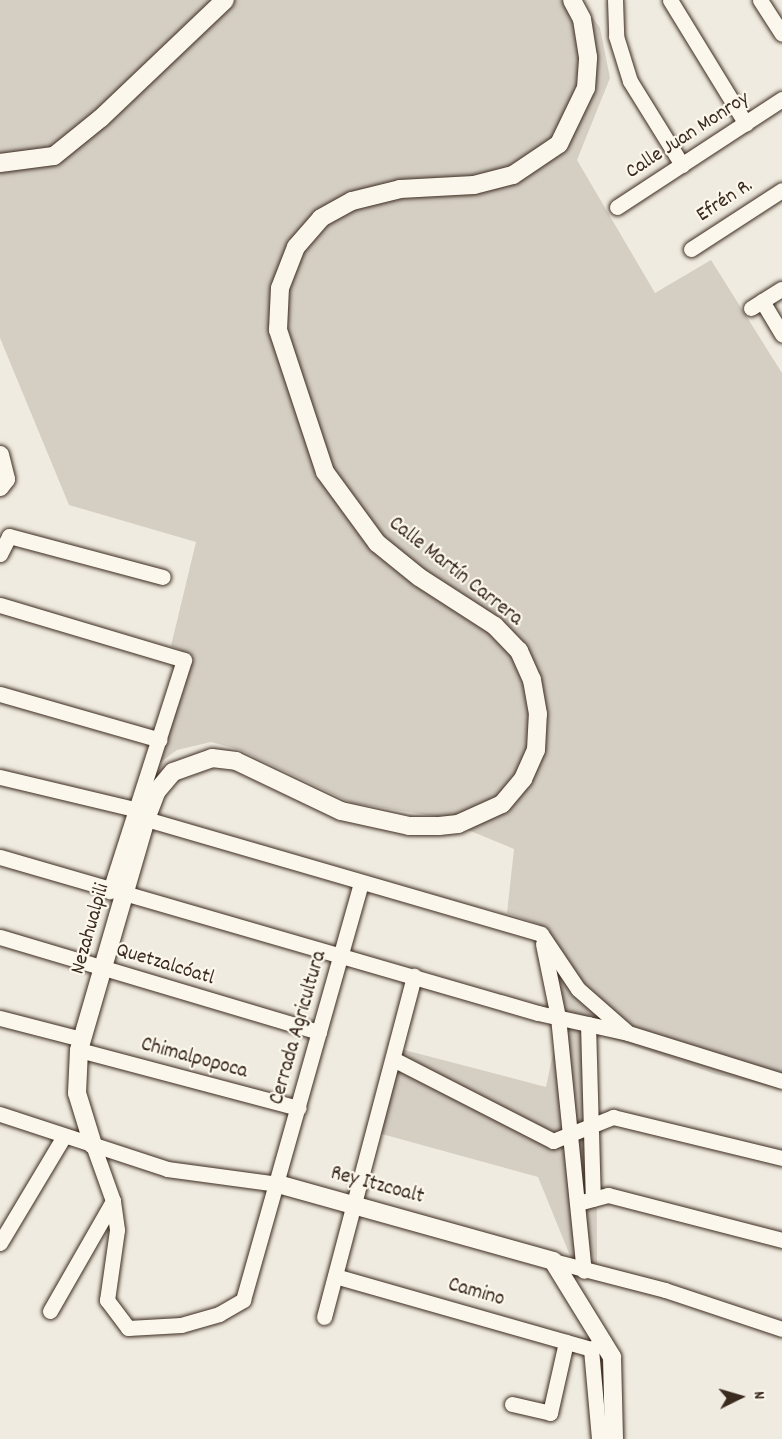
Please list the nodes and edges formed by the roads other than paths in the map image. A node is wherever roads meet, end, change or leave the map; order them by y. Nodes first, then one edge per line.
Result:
1 (225, 0) edge
2 (572, 0) edge
3 (615, 0) edge
4 (670, 0) edge
5 (760, 0) edge
6 (782, 34) edge
7 (782, 99) edge
8 (746, 124) junction
9 (0, 163) edge
10 (682, 165) junction
11 (782, 190) edge
12 (616, 207) dead end
13 (691, 249) dead end
14 (782, 288) edge
15 (782, 334) edge
16 (0, 455) edge
17 (0, 487) edge
18 (0, 554) edge
19 (163, 577) dead end
20 (0, 605) edge
21 (0, 693) edge
22 (160, 740) junction
23 (0, 777) edge
24 (140, 814) junction
25 (0, 857) edge
26 (361, 883) junction
27 (117, 893) junction
28 (541, 934) junction
29 (0, 937) edge
30 (341, 957) junction
31 (103, 968) junction
32 (414, 976) junction
33 (558, 1017) junction
34 (0, 1018) edge
35 (588, 1024) junction
36 (319, 1032) junction
37 (628, 1033) junction
38 (80, 1044) junction
39 (393, 1059) junction
40 (782, 1081) edge
41 (298, 1108) junction
42 (0, 1114) edge
43 (593, 1127) junction
44 (64, 1136) junction
45 (569, 1138) junction
46 (93, 1145) junction
47 (782, 1158) edge
48 (278, 1184) junction
49 (593, 1199) junction
50 (113, 1201) junction
51 (354, 1203) junction
52 (578, 1203) junction
53 (782, 1240) edge
54 (0, 1244) edge
55 (553, 1261) junction
56 (584, 1271) junction
57 (335, 1276) junction
58 (50, 1311) dead end
59 (324, 1317) dead end
60 (782, 1329) edge
61 (566, 1342) junction
62 (597, 1345) junction
63 (512, 1404) dead end
64 (599, 1439) edge
65 (614, 1439) edge

1 - 9 street
2 - 24 street, Calle Martín Carrera
3 - 10 street
4 - 8 street
5 - 6 street
7 - 8 street, Calle Juan Monroy
8 - 10 street, Calle Juan Monroy
10 - 12 street, Calle Juan Monroy
11 - 13 street, Efrén R.
14 - 15 street
16 - 17 street
18 - 19 street
20 - 22 street
21 - 22 street
22 - 24 street
23 - 24 street
24 - 26 street
24 - 27 street, Nezahualpili
25 - 27 street
26 - 28 street
26 - 30 street, Cerrada Agricultura
27 - 30 street
27 - 31 street, Nezahualpili
28 - 33 street
28 - 37 street
29 - 31 street, Quetzalcóatl
30 - 32 street
30 - 36 street, Cerrada Agricultura
31 - 36 street, Quetzalcóatl
31 - 38 street, Nezahualpili
32 - 33 street
32 - 39 street
33 - 35 street
33 - 45 street
34 - 38 street, Chimalpopoca
35 - 37 street
35 - 43 street
36 - 41 street, Cerrada Agricultura
37 - 40 street
38 - 41 street, Chimalpopoca
38 - 46 street, Nezahualpili
39 - 45 street
39 - 51 street
41 - 48 street, Cerrada Agricultura
42 - 44 street, Rey Itzcoalt
43 - 45 street
43 - 47 street
43 - 49 street
44 - 46 street, Rey Itzcoalt
44 - 54 street
45 - 52 street
46 - 48 street, Rey Itzcoalt
46 - 50 street
48 - 50 street, Cerrada Agricultura
48 - 51 street, Rey Itzcoalt
49 - 52 street
49 - 53 street
50 - 58 street
51 - 55 street, Rey Itzcoalt
51 - 57 street
52 - 56 street
55 - 56 street
55 - 62 street
56 - 60 street
57 - 59 street
57 - 61 street, Camino
61 - 62 street, Camino
61 - 63 street
62 - 64 street
62 - 65 street

